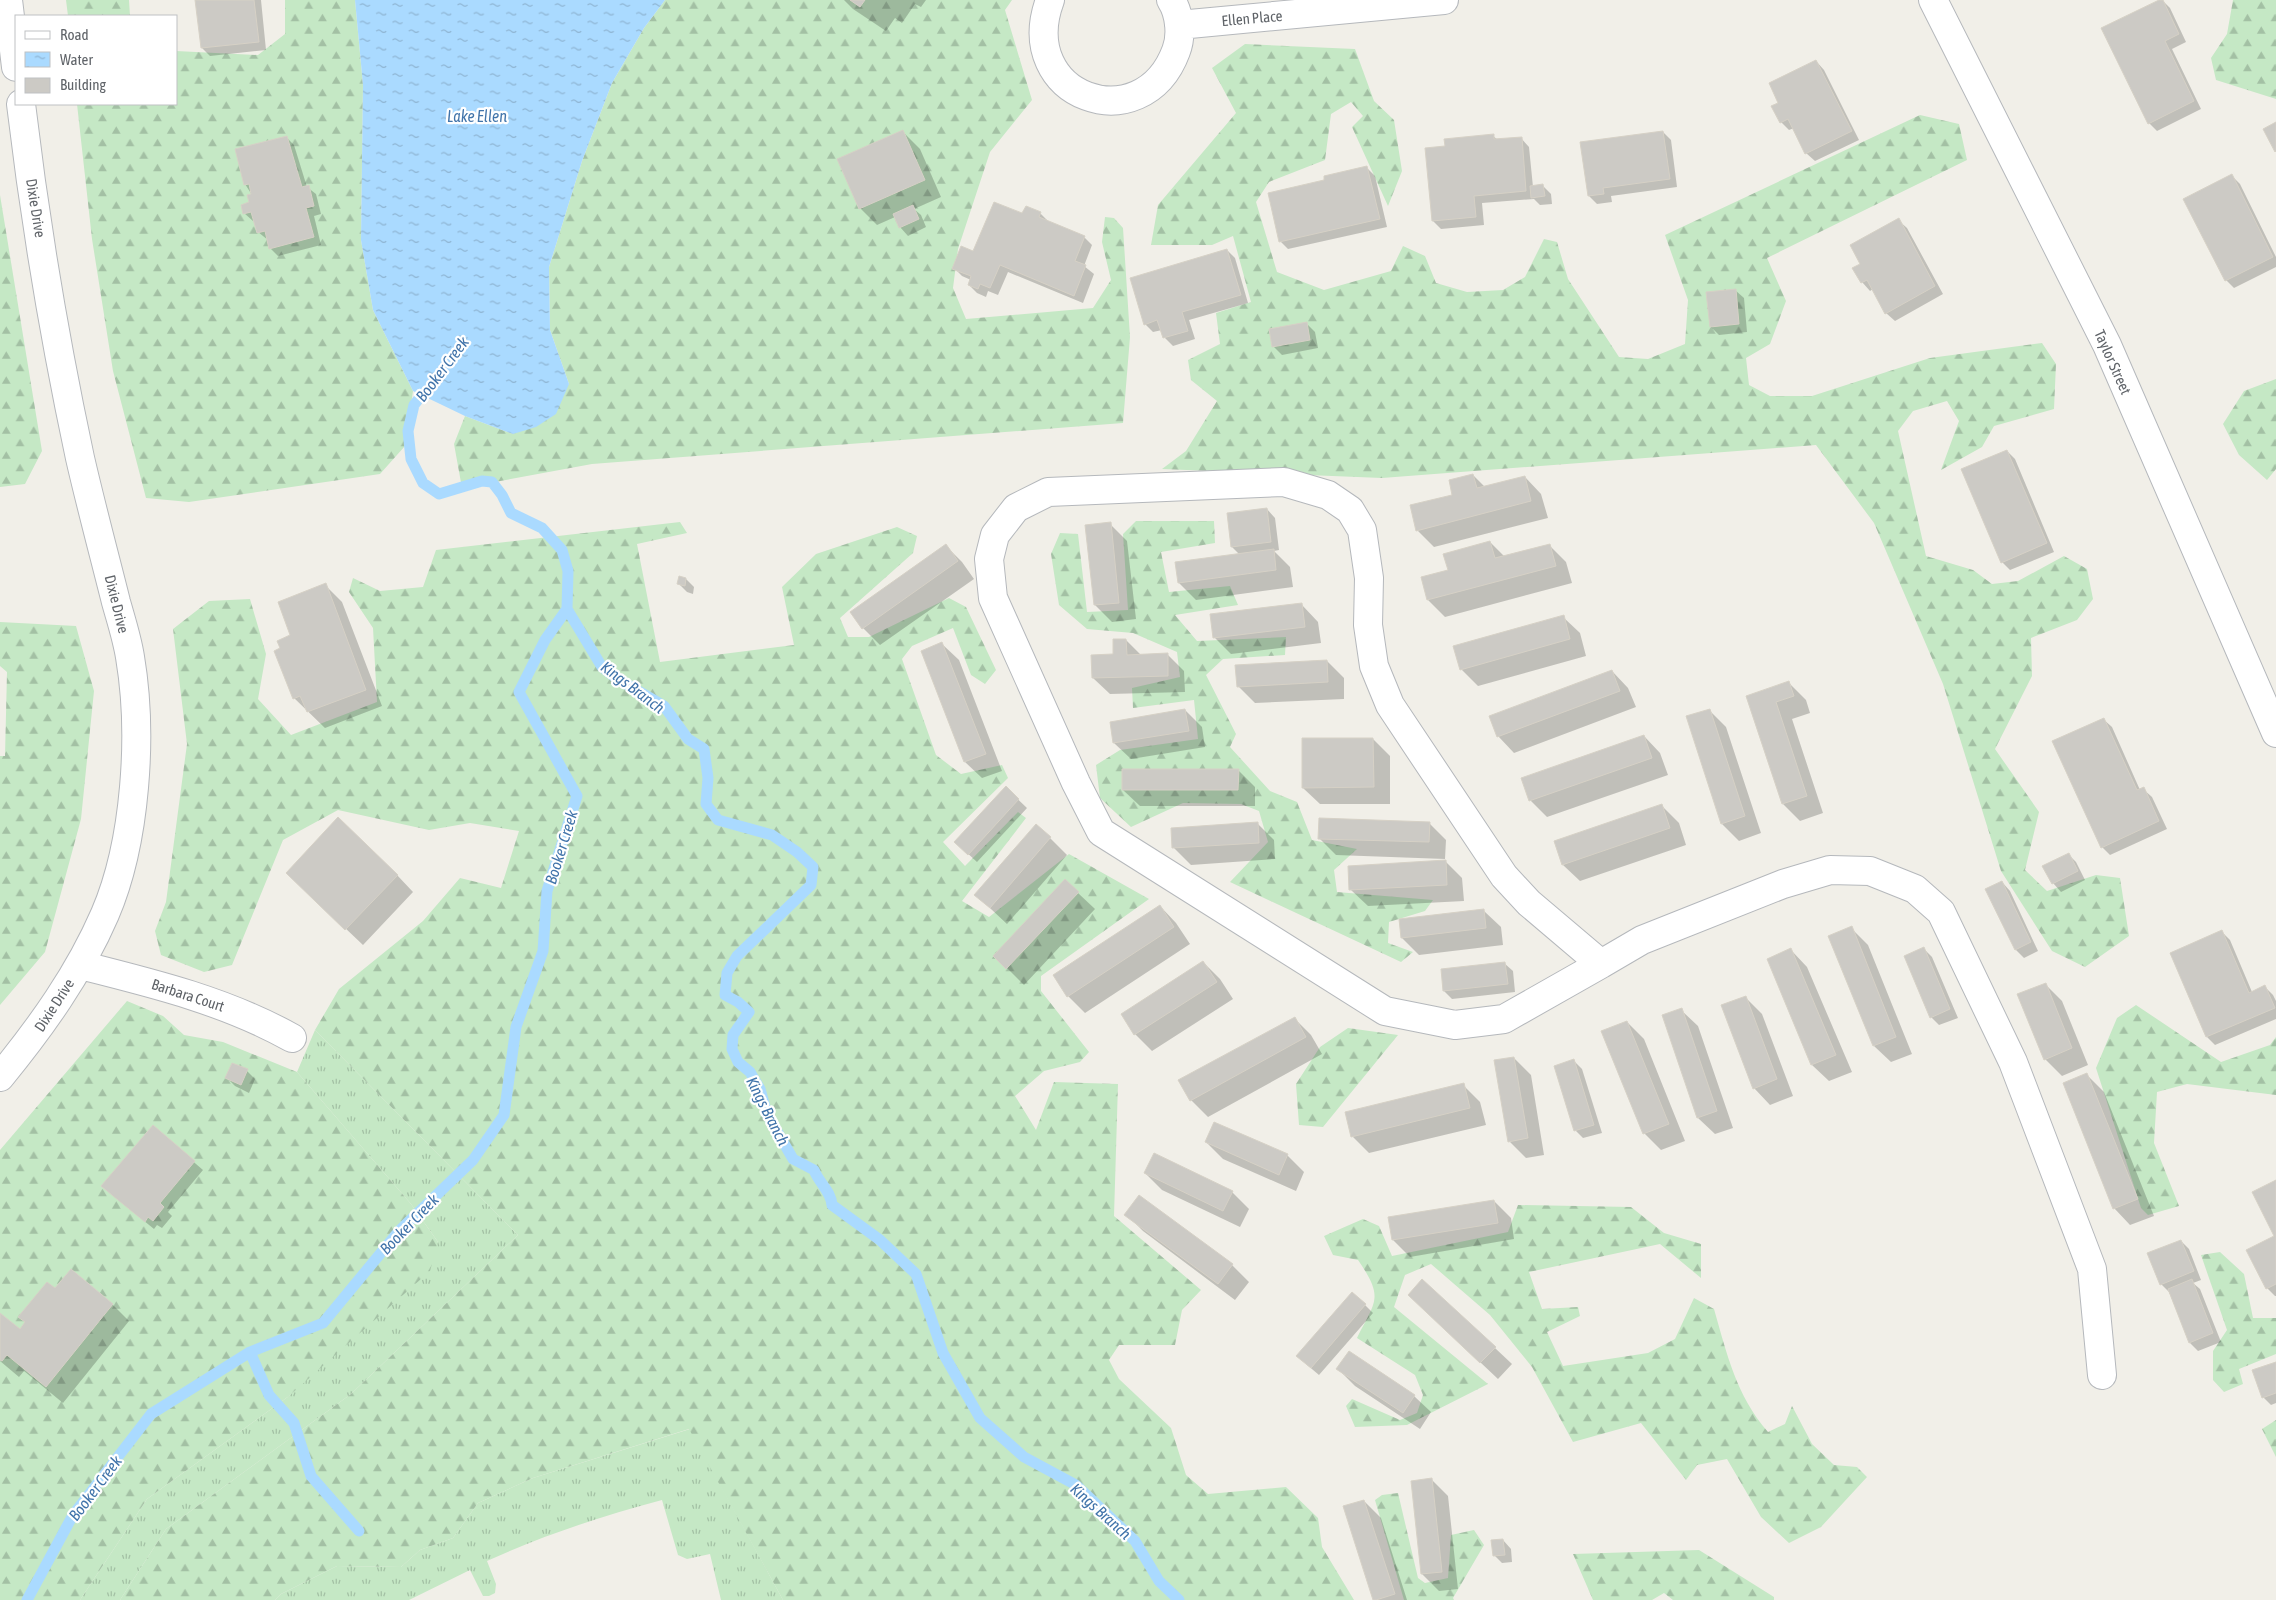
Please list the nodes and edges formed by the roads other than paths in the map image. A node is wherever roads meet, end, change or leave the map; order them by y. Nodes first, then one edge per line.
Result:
1 (8, 0) edge
2 (1050, 0) edge
3 (1444, 0) edge
4 (1933, 0) edge
5 (1175, 12) edge
6 (15, 59) edge
7 (21, 105) edge
8 (2276, 733) edge
9 (1601, 964) junction
10 (80, 965) junction
11 (292, 1038) dead end
12 (0, 1077) edge
13 (2102, 1375) dead end

1 - 6 street
2 - 5 street, Ellen Place
3 - 5 street, Ellen Place
4 - 8 street, Taylor Street
7 - 10 street, Dixie Drive
9 - 9 street
9 - 13 street
10 - 11 street, Barbara Court
10 - 12 street, Dixie Drive

